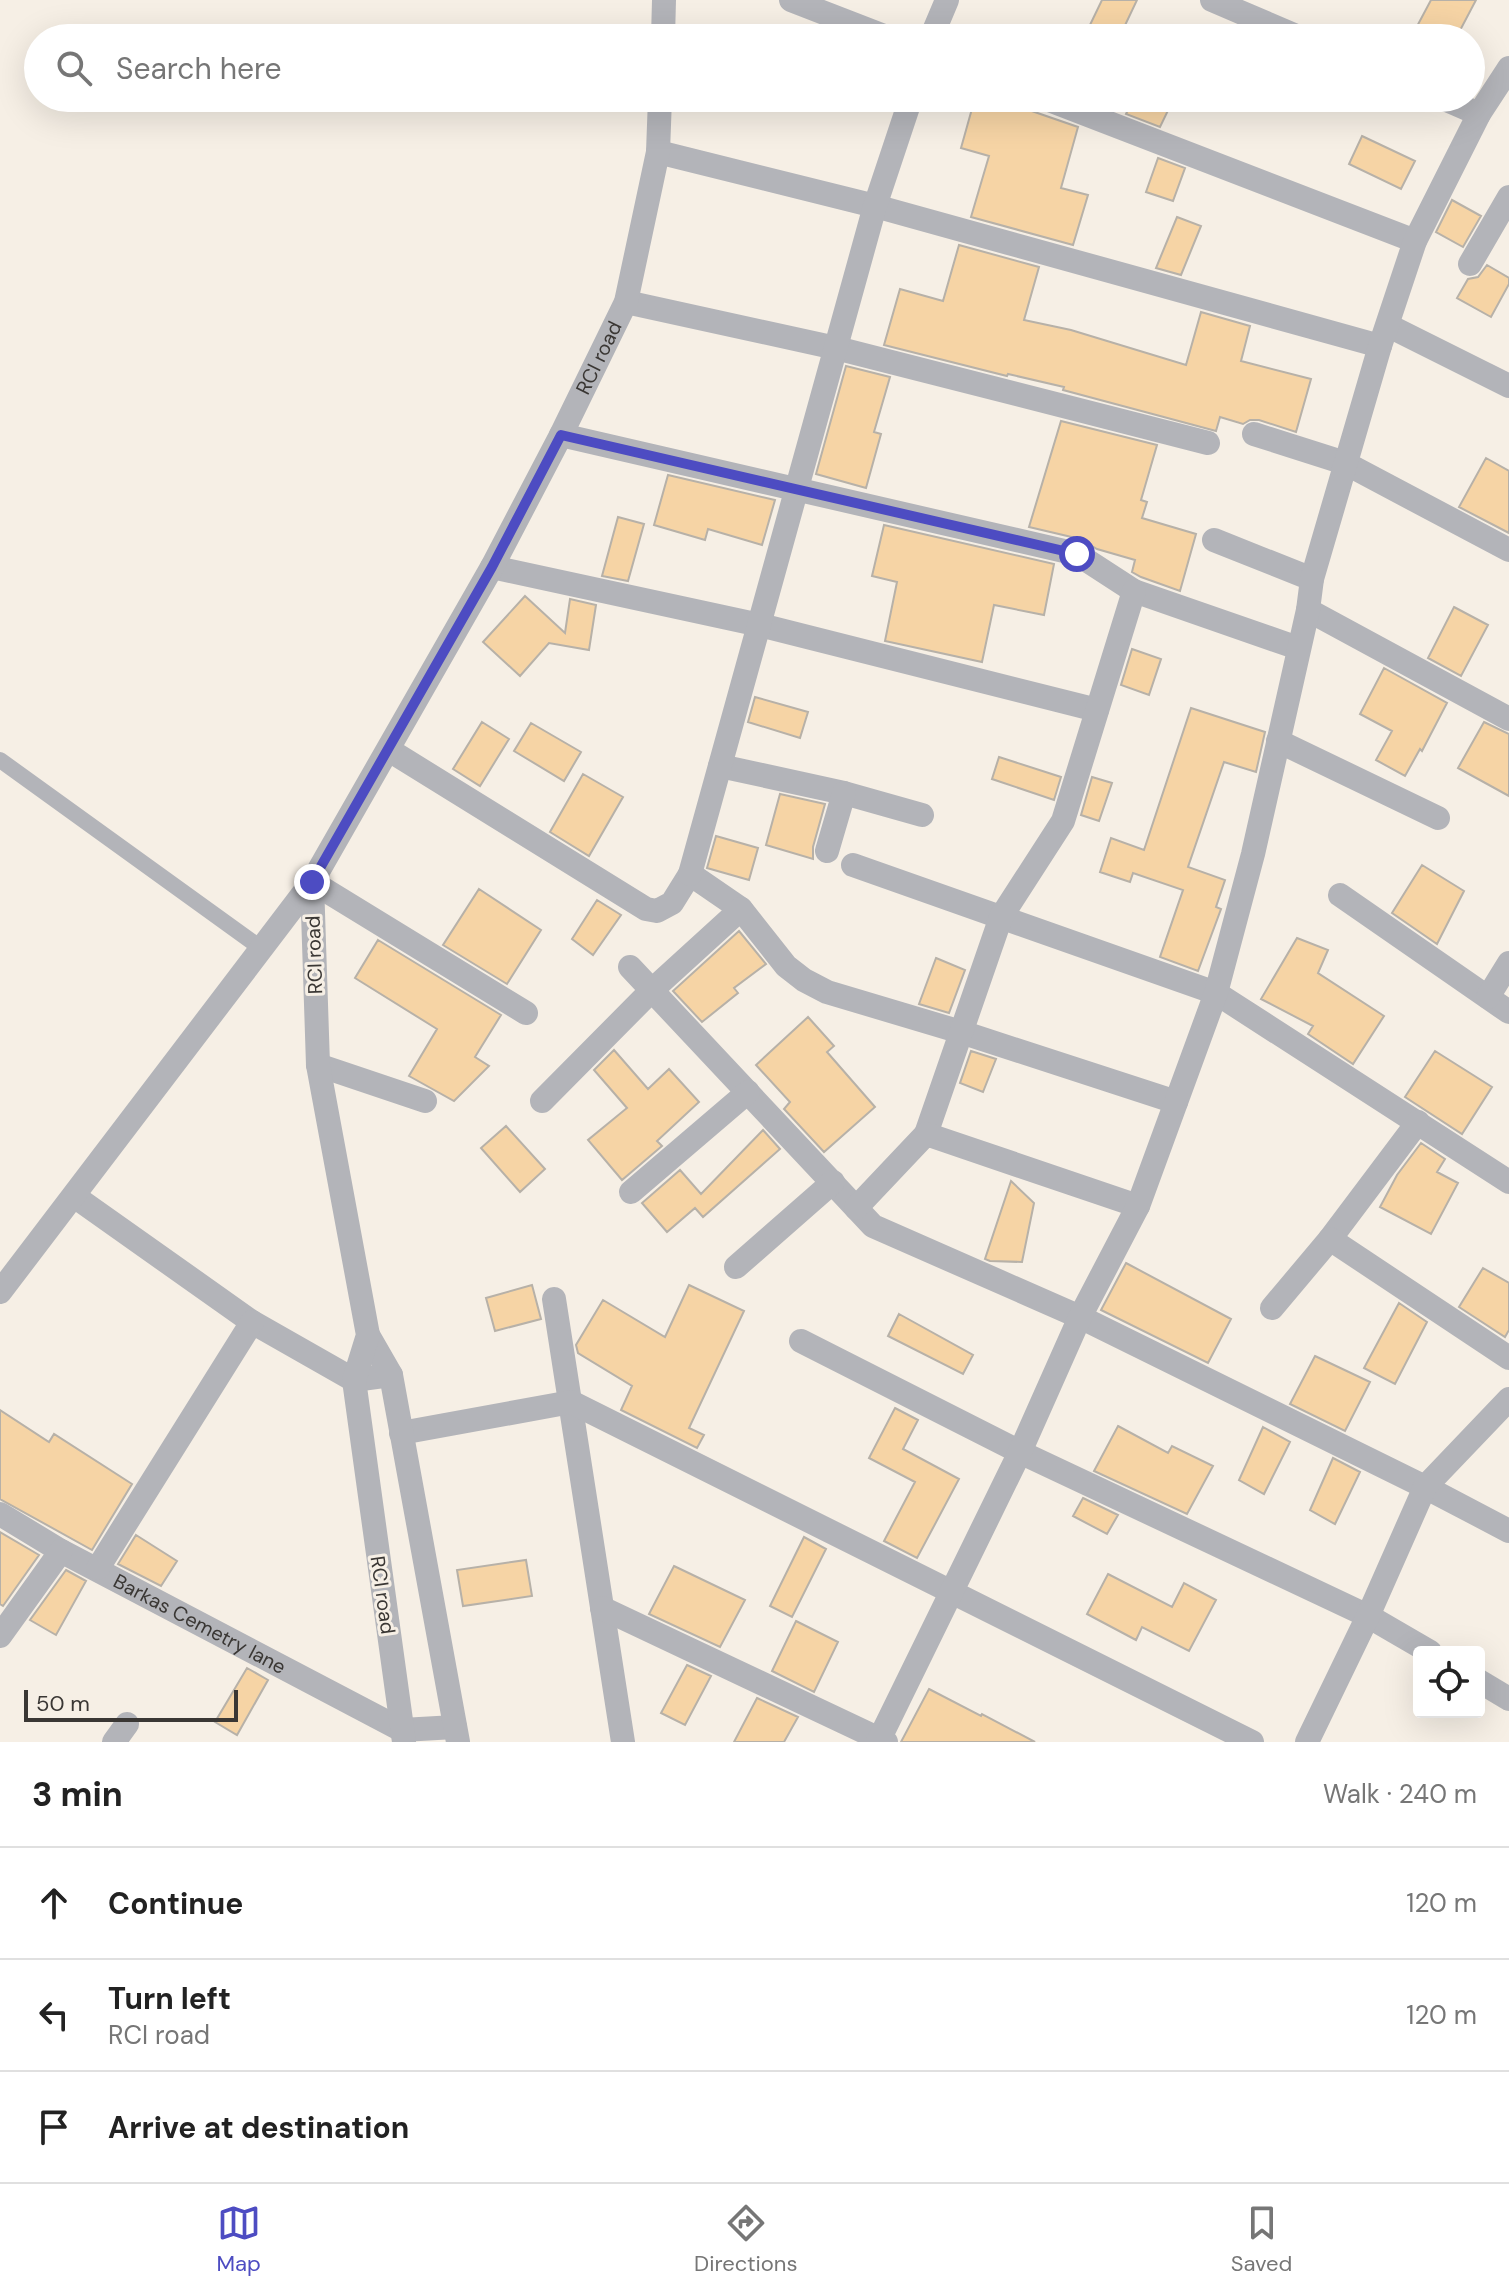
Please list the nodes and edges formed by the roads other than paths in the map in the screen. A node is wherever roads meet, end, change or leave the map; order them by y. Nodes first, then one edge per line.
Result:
1 (664, 0) edge
2 (791, 0) edge
3 (947, 0) edge
4 (1212, 0) edge
5 (663, 24) edge
6 (853, 24) edge
7 (937, 24) edge
8 (1268, 24) edge
9 (1509, 68) edge
10 (1485, 105) edge
11 (659, 112) edge
12 (906, 112) edge
13 (1080, 112) edge
14 (1474, 112) edge
15 (1479, 114) joint
16 (658, 152) junction
17 (1509, 197) edge
18 (875, 206) junction
19 (1415, 241) junction
20 (1470, 264) dead end
21 (626, 302) junction
22 (1384, 336) junction
23 (836, 348) junction
24 (1509, 386) edge
25 (1254, 434) dead end
26 (561, 435) junction
27 (1208, 443) dead end
28 (1345, 463) junction
29 (798, 490) junction
30 (1214, 540) dead end
31 (1509, 550) edge
32 (492, 567) junction
33 (1312, 579) junction
34 (1134, 591) junction
35 (1308, 610) junction
36 (760, 625) junction
37 (1298, 648) junction
38 (1097, 710) junction
39 (1509, 719) edge
40 (1278, 741) junction
41 (389, 750) junction
42 (0, 760) edge
43 (720, 766) junction
44 (844, 793) junction
45 (922, 815) dead end
46 (1438, 818) dead end
47 (827, 851) dead end
48 (853, 865) dead end
49 (690, 874) junction
50 (312, 882) junction
51 (1340, 895) dead end
52 (741, 909) junction
53 (1001, 917) junction
54 (262, 949) junction
55 (1509, 963) edge
56 (630, 967) dead end
57 (651, 991) junction
58 (1216, 993) junction
59 (1488, 997) junction
60 (1509, 1012) edge
61 (526, 1013) dead end
62 (961, 1032) junction
63 (318, 1065) junction
64 (748, 1092) junction
65 (425, 1101) dead end
66 (542, 1101) dead end
67 (1176, 1102) junction
68 (1418, 1122) junction
69 (926, 1134) junction
70 (833, 1182) junction
71 (1509, 1182) edge
72 (631, 1192) dead end
73 (74, 1196) junction
74 (1138, 1206) junction
75 (856, 1208) junction
76 (1330, 1239) junction
77 (736, 1267) dead end
78 (0, 1292) edge
79 (554, 1299) dead end
80 (1272, 1308) dead end
81 (1080, 1317) junction
82 (252, 1322) junction
83 (368, 1335) junction
84 (801, 1341) dead end
85 (1509, 1358) edge
86 (391, 1375) junction
87 (354, 1380) junction
88 (571, 1402) junction
89 (1505, 1413) edge
90 (401, 1433) junction
91 (1020, 1452) junction
92 (1425, 1487) junction
93 (0, 1514) edge
94 (1509, 1531) edge
95 (61, 1551) junction
96 (98, 1568) junction
97 (951, 1592) junction
98 (602, 1608) junction
99 (1368, 1616) junction
100 (0, 1636) edge
101 (1420, 1646) edge
102 (1485, 1685) edge
103 (1509, 1699) edge
104 (456, 1735) edge
105 (403, 1736) edge
106 (881, 1741) edge
107 (623, 1742) edge
108 (1252, 1742) edge
109 (1307, 1742) edge

1 - 5 street
2 - 6 street
3 - 7 street
4 - 8 street
9 - 10 street
11 - 16 street, RCI road
12 - 18 street
13 - 19 street
14 - 15 street
15 - 19 street
16 - 18 street
16 - 21 street, RCI road
17 - 20 street
18 - 22 street
18 - 23 street
19 - 22 street
21 - 23 street
21 - 26 street, RCI road
22 - 24 street
22 - 28 street
23 - 27 street
23 - 29 street
25 - 28 street
26 - 29 street
26 - 32 street, RCI road
28 - 31 street
28 - 33 street
29 - 34 street
29 - 36 street
30 - 33 street
32 - 36 street
32 - 41 street, RCI road
33 - 35 street
34 - 37 street
34 - 38 street
35 - 37 street
35 - 39 street
36 - 38 street
36 - 43 street
37 - 40 street
38 - 53 street
40 - 46 street
40 - 58 street
41 - 49 street
41 - 50 street, RCI road
42 - 54 lane
43 - 44 street
43 - 49 street
44 - 45 street
44 - 47 street
48 - 53 street
49 - 52 street
50 - 54 street
50 - 61 street
50 - 63 street, RCI road
51 - 59 street
52 - 57 street
52 - 62 street
53 - 58 street
53 - 62 street
54 - 73 street
55 - 59 street
56 - 57 street
57 - 64 street
57 - 66 street
58 - 67 street
58 - 68 street
59 - 60 street
62 - 67 street
62 - 69 street
63 - 65 street
63 - 83 street, RCI road
64 - 70 street
64 - 72 street
67 - 74 street
68 - 71 street
68 - 76 street
69 - 74 street
69 - 75 street
70 - 75 street
70 - 77 street
73 - 78 street
73 - 82 street
74 - 81 street
75 - 81 street
76 - 80 street
76 - 85 street
79 - 88 street
81 - 91 street
81 - 92 street
82 - 87 street
82 - 96 street
83 - 86 street
83 - 87 street, RCI road
84 - 91 street
86 - 87 street
86 - 90 street
87 - 105 street, RCI road
88 - 90 street
88 - 97 street
88 - 98 street
89 - 92 street
90 - 104 street
91 - 97 street
91 - 99 street
92 - 94 street
92 - 99 street
93 - 95 street, Barkas Cemetry lane
95 - 96 street, Barkas Cemetry lane
95 - 100 street
96 - 105 street, Barkas Cemetry lane
97 - 106 street
97 - 108 street
98 - 106 street
98 - 107 street
99 - 101 street
99 - 109 street
102 - 103 street
104 - 105 street

